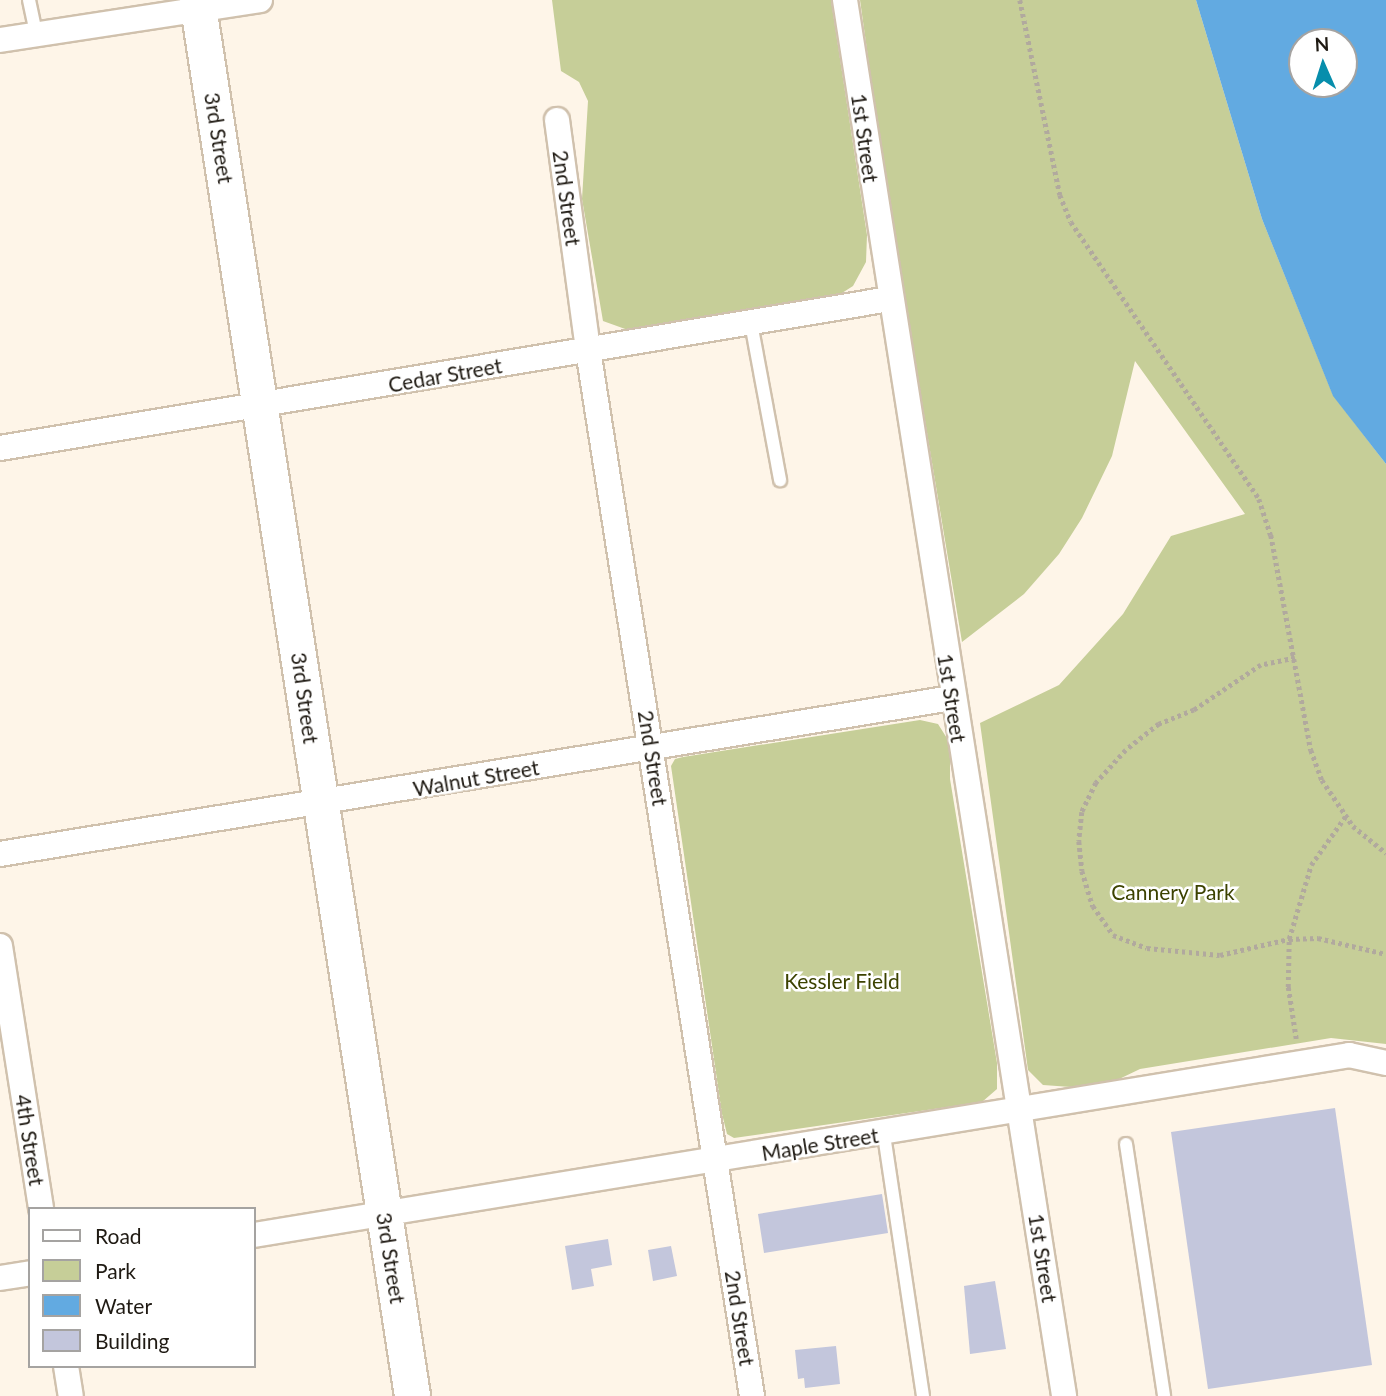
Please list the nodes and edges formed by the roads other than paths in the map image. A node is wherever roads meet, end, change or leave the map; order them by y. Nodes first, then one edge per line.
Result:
1 (29, 0) edge
2 (260, 0) edge
3 (845, 0) edge
4 (197, 4) edge
5 (36, 34) junction
6 (0, 40) edge
7 (556, 120) dead end
8 (889, 299) junction
9 (751, 323) junction
10 (588, 350) junction
11 (262, 407) junction
12 (0, 448) edge
13 (780, 480) dead end
14 (952, 698) junction
15 (652, 749) junction
16 (321, 804) junction
17 (0, 854) edge
18 (0, 946) edge
19 (1386, 1063) edge
20 (1020, 1110) junction
21 (884, 1135) junction
22 (1126, 1144) dead end
23 (715, 1160) junction
24 (40, 1207) edge
25 (383, 1213) junction
26 (256, 1235) edge
27 (28, 1273) edge
28 (0, 1279) edge
29 (66, 1368) edge
30 (71, 1396) edge
31 (412, 1396) edge
32 (752, 1396) edge
33 (923, 1396) edge
34 (1064, 1396) edge
35 (1164, 1396) edge

1 - 5 lane
2 - 4 street
3 - 8 street, 1st Street
4 - 5 street
4 - 11 main road, 3rd Street
5 - 6 street
7 - 10 street, 2nd Street
8 - 9 street, Cedar Street
8 - 14 street, 1st Street
9 - 10 street, Cedar Street
9 - 13 lane
10 - 11 street, Cedar Street
10 - 15 street, 2nd Street
11 - 12 street, Cedar Street
11 - 16 main road, 3rd Street
14 - 15 street, Walnut Street
14 - 20 street, 1st Street
15 - 16 street, Walnut Street
15 - 23 street, 2nd Street
16 - 17 street, Walnut Street
16 - 25 main road, 3rd Street
18 - 24 street, 4th Street
19 - 20 street, Maple Street
20 - 21 street, Maple Street
20 - 34 street, 1st Street
21 - 23 street, Maple Street
21 - 33 lane
22 - 35 lane
23 - 25 street, Maple Street
23 - 32 street, 2nd Street
25 - 26 street, Maple Street
25 - 31 main road, 3rd Street
27 - 28 street
29 - 30 street

